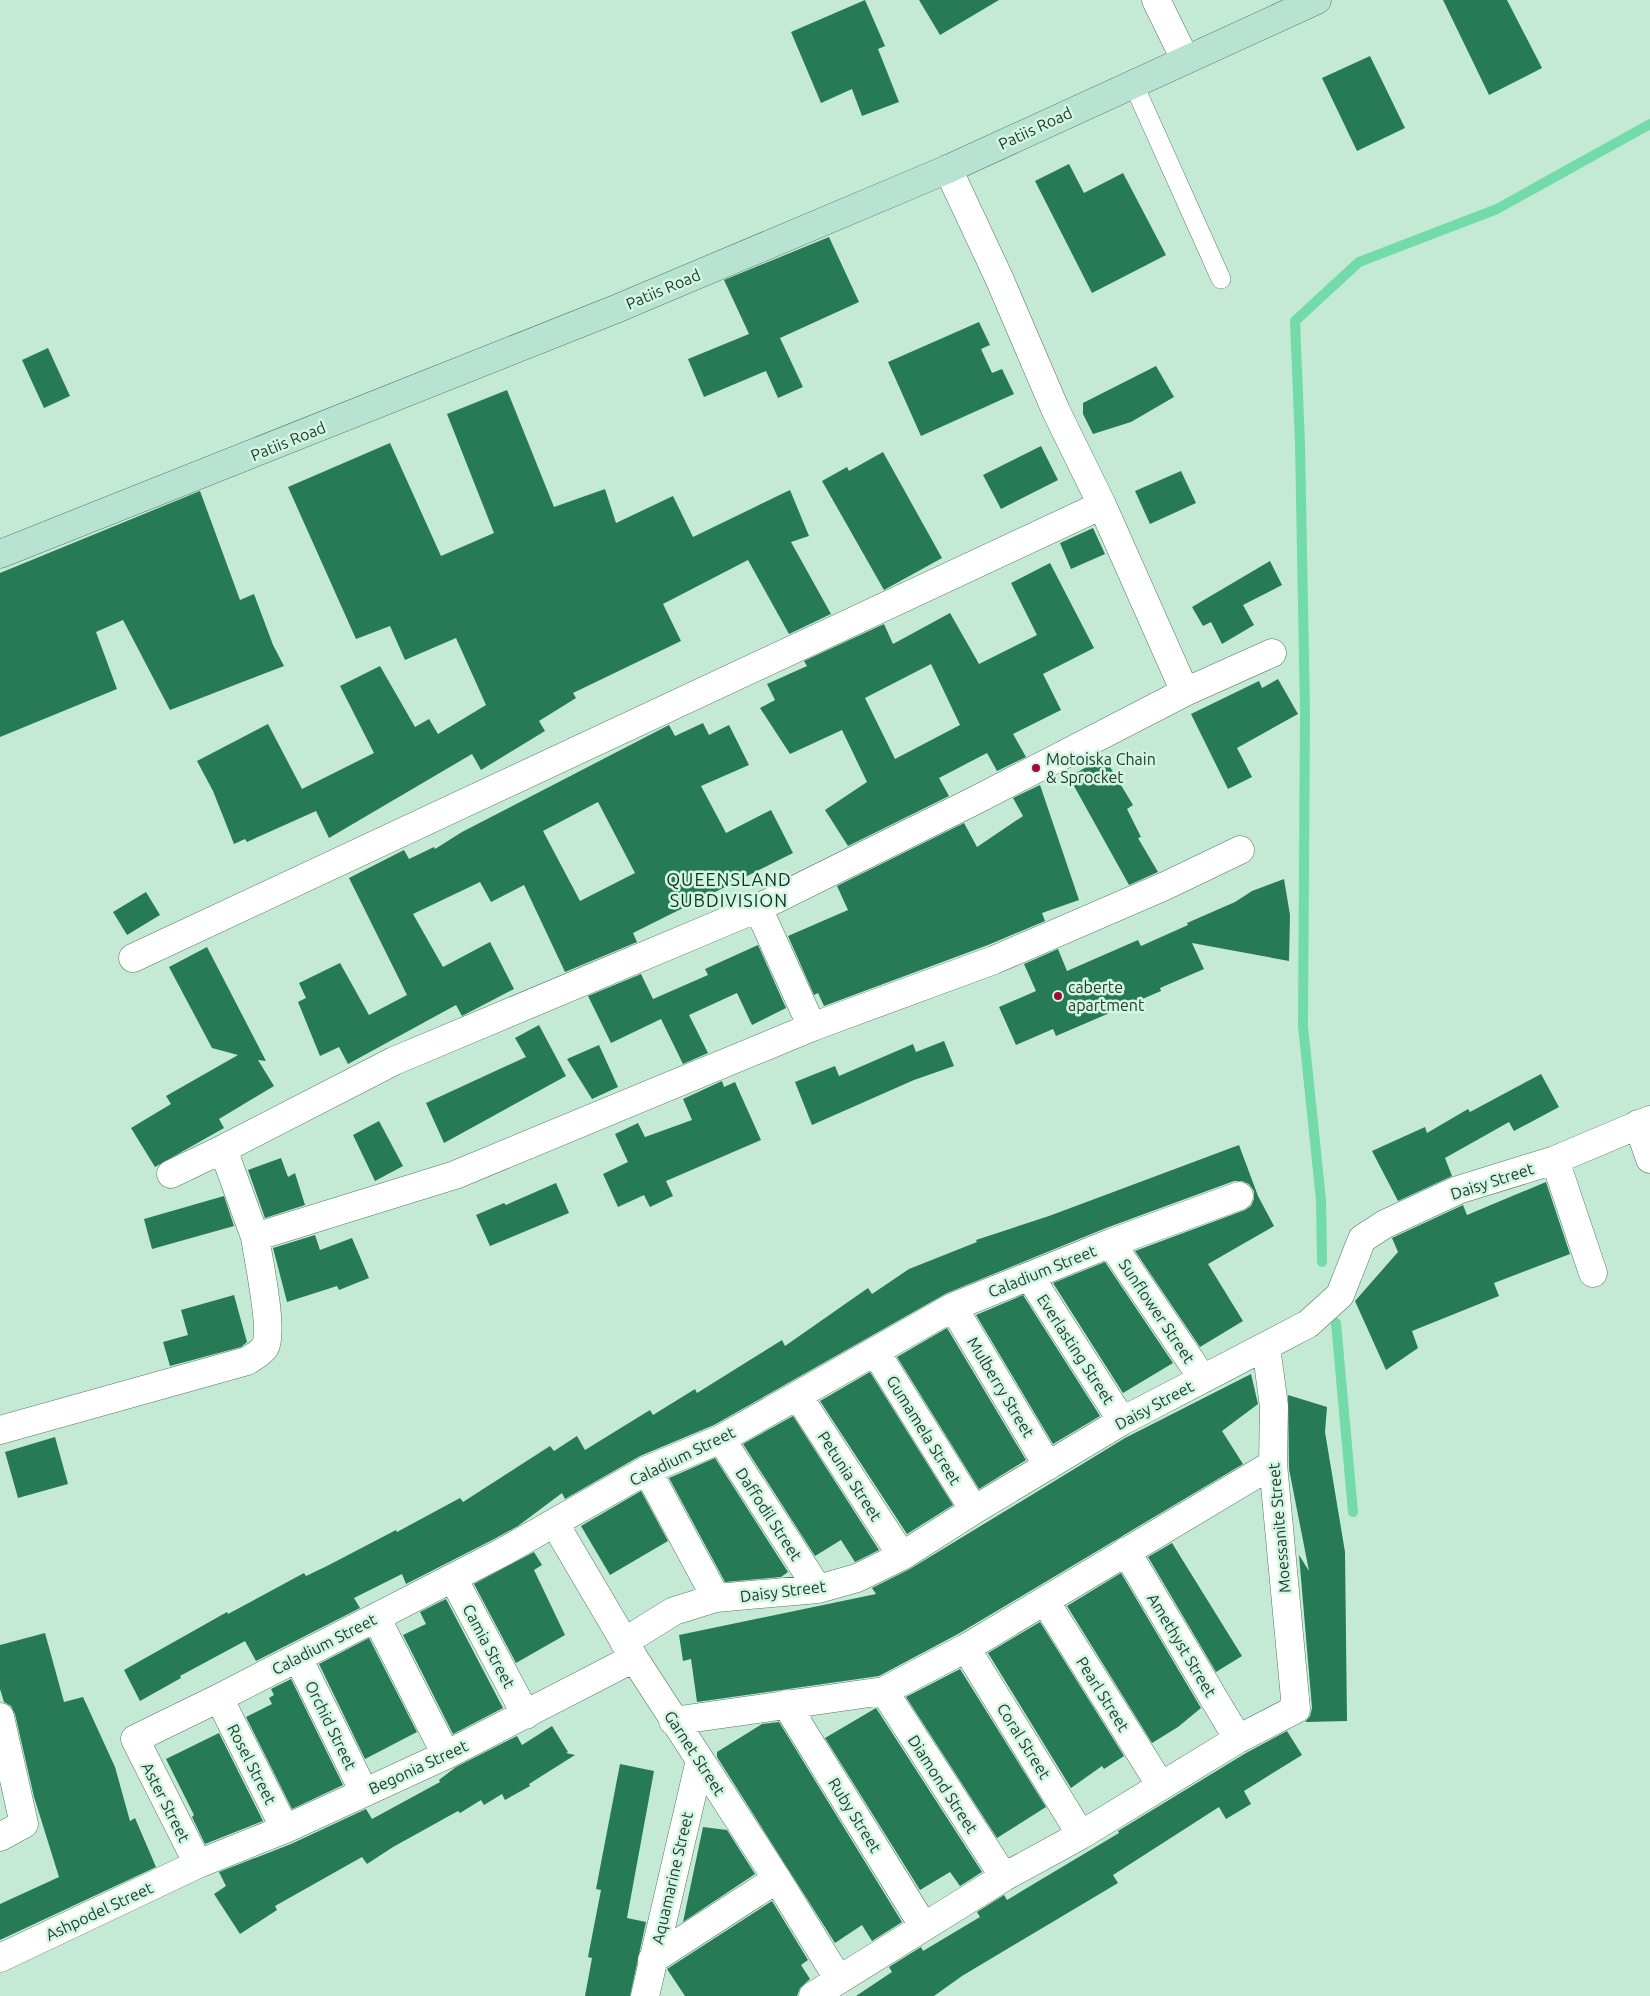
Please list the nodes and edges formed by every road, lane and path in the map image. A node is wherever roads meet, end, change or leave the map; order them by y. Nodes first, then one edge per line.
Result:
1 (1156, 0) edge
2 (1317, 0) edge
3 (1185, 59) junction
4 (1133, 82) junction
5 (948, 169) junction
6 (1221, 279) dead end
7 (1102, 505) junction
8 (0, 554) edge
9 (1272, 653) dead end
10 (1185, 692) junction
11 (1240, 850) dead end
12 (758, 908) junction
13 (133, 958) dead end
14 (812, 1026) junction
15 (1644, 1122) edge
16 (223, 1149) junction
17 (1650, 1159) edge
18 (1556, 1160) junction
19 (171, 1174) dead end
20 (1239, 1196) dead end
21 (255, 1237) junction
22 (1111, 1242) junction
23 (1593, 1273) dead end
24 (1030, 1277) junction
25 (953, 1308) junction
26 (1266, 1347) junction
27 (875, 1351) junction
28 (1202, 1379) junction
29 (798, 1396) junction
30 (1122, 1421) junction
31 (0, 1430) edge
32 (721, 1439) junction
33 (1273, 1464) junction
34 (1048, 1466) junction
35 (647, 1470) junction
36 (974, 1510) junction
37 (555, 1524) junction
38 (1126, 1551) junction
39 (902, 1556) junction
40 (453, 1578) junction
41 (818, 1589) junction
42 (716, 1598) junction
43 (1045, 1601) junction
44 (376, 1618) junction
45 (966, 1648) junction
46 (629, 1650) junction
47 (298, 1658) junction
48 (884, 1690) junction
49 (219, 1698) junction
50 (786, 1704) junction
51 (526, 1715) junction
52 (0, 1717) edge
53 (673, 1721) junction
54 (134, 1739) joint
55 (1238, 1739) junction
56 (446, 1755) junction
57 (700, 1760) junction
58 (1161, 1786) junction
59 (364, 1792) junction
60 (285, 1830) junction
61 (1081, 1834) junction
62 (0, 1837) edge
63 (198, 1864) junction
64 (1004, 1877) junction
65 (777, 1880) junction
66 (924, 1927) junction
67 (0, 1958) edge
68 (652, 1960) junction
69 (839, 1980) junction
70 (645, 1996) edge
71 (813, 1996) edge

1 - 3 street
2 - 3 street, Patiis Road
3 - 4 street, Patiis Road
4 - 5 street, Patiis Road
4 - 6 lane
5 - 7 street
5 - 8 street, Patiis Road
7 - 10 street
7 - 13 street
9 - 10 street
10 - 12 street
11 - 14 street
12 - 14 street
12 - 16 street
14 - 21 street
15 - 17 street
15 - 18 street, Daisy Street
16 - 19 street
16 - 21 street
18 - 23 street
18 - 26 street, Daisy Street
20 - 22 street, Caladium Street
21 - 31 street
22 - 24 street, Caladium Street
22 - 28 street, Sunflower Street
24 - 25 street, Caladium Street
24 - 30 street, Everlasting Street
25 - 27 street, Caladium Street
25 - 34 street, Mulberry Street
26 - 28 street, Daisy Street
26 - 33 street, Moessanite Street
27 - 29 street, Caladium Street
27 - 36 street, Gumamela Street
28 - 30 street, Daisy Street
29 - 32 street, Caladium Street
29 - 39 street, Petunia Street
30 - 34 street, Daisy Street
32 - 35 street, Caladium Street
32 - 41 street, Daffodil Street
33 - 38 street
33 - 55 street, Moessanite Street
34 - 36 street, Daisy Street
35 - 37 street, Caladium Street
35 - 42 street
36 - 39 street, Daisy Street
37 - 40 street, Caladium Street
37 - 46 street, Garnet Street
38 - 43 street
38 - 55 street, Amethyst Street
39 - 41 street, Daisy Street
40 - 44 street, Caladium Street
40 - 51 street, Camia Street
41 - 42 street, Daisy Street
42 - 46 street, Daisy Street
43 - 45 street
43 - 58 street, Pearl Street
44 - 47 street, Caladium Street
44 - 56 street
45 - 48 street
45 - 61 street, Coral Street
46 - 51 street, Begonia Street
46 - 53 street, Garnet Street
47 - 49 street, Caladium Street
47 - 59 street, Orchid Street
48 - 50 street
48 - 64 street, Diamond Street
49 - 54 street, Caladium Street
49 - 60 street, Rosel Street
50 - 53 street
50 - 66 street, Ruby Street
51 - 56 street, Begonia Street
52 - 62 street
53 - 57 street, Garnet Street
54 - 63 street, Aster Street
55 - 58 street
56 - 59 street, Begonia Street
57 - 65 street, Garnet Street
57 - 68 street, Aquamarine Street
58 - 61 street
59 - 60 street, Begonia Street
60 - 63 street, Begonia Street
61 - 64 street
63 - 67 street, Ashpodel Street
64 - 66 street
65 - 68 street
65 - 69 street, Garnet Street
66 - 69 street
68 - 70 street, Aquamarine Street
69 - 71 street

